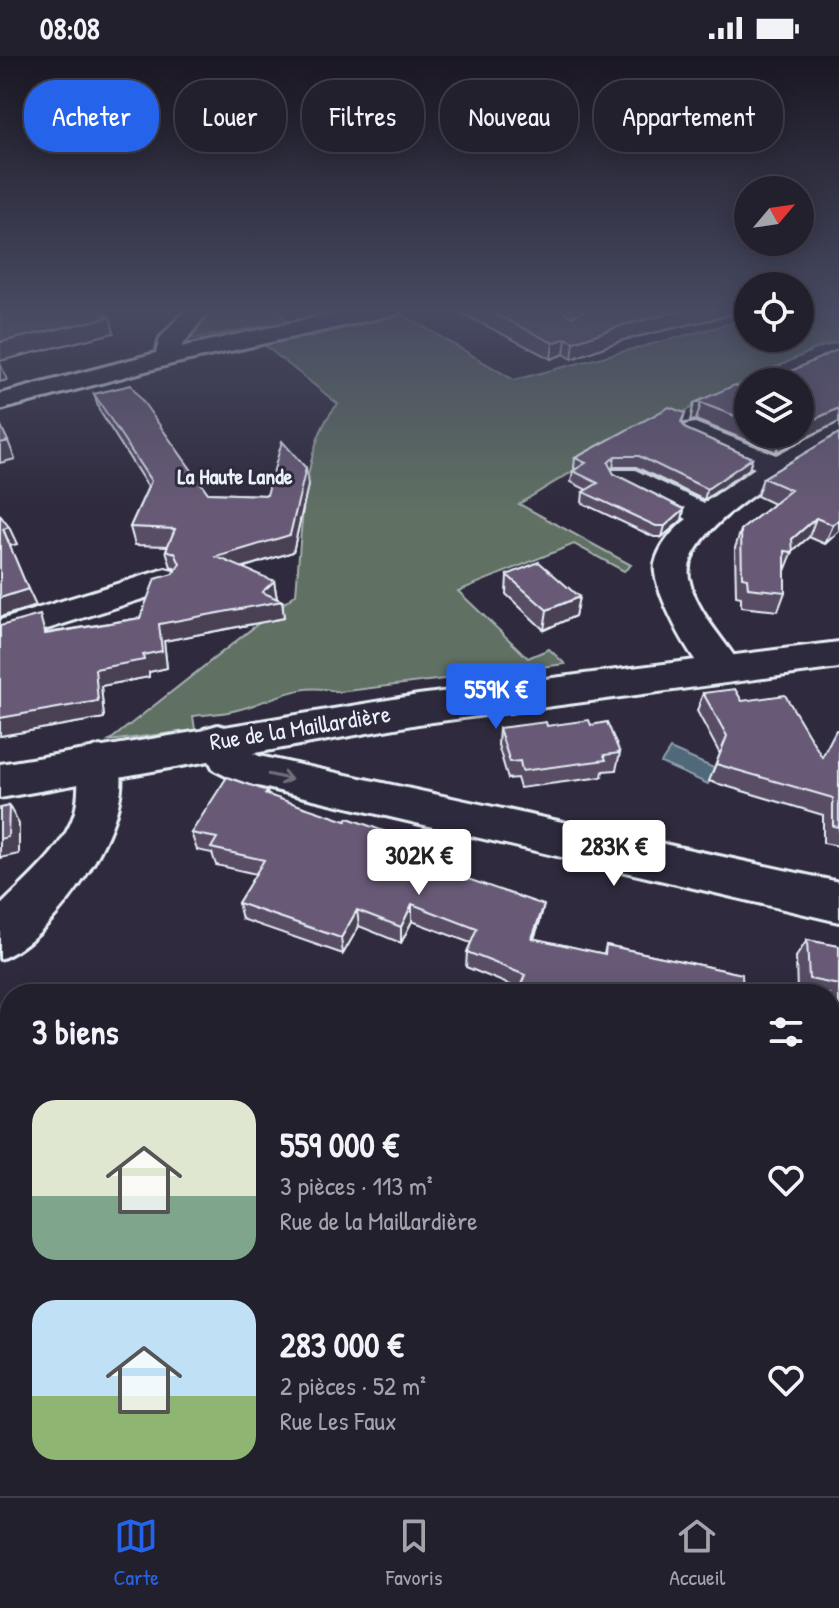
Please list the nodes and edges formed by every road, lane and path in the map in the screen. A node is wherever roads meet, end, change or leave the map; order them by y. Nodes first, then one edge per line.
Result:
1 (96, 376) edge
2 (0, 402) edge
3 (695, 431) edge
4 (839, 431) edge
5 (776, 466) junction
6 (624, 476) edge
7 (708, 517) junction
8 (165, 580) edge
9 (0, 632) edge
10 (839, 655) edge
11 (723, 668) junction
12 (218, 740) junction
13 (100, 762) junction
14 (0, 781) edge
15 (839, 902) edge
16 (0, 938) edge

1 - 2 street
3 - 5 street
4 - 5 street
5 - 7 street
6 - 7 street
7 - 11 street
8 - 9 street
10 - 11 street, Rue de la Maillardière
11 - 12 street, Rue de la Maillardière
12 - 13 street, Rue de la Maillardière
12 -> 15 street
13 - 14 street, Rue de la Maillardière
13 - 16 street

